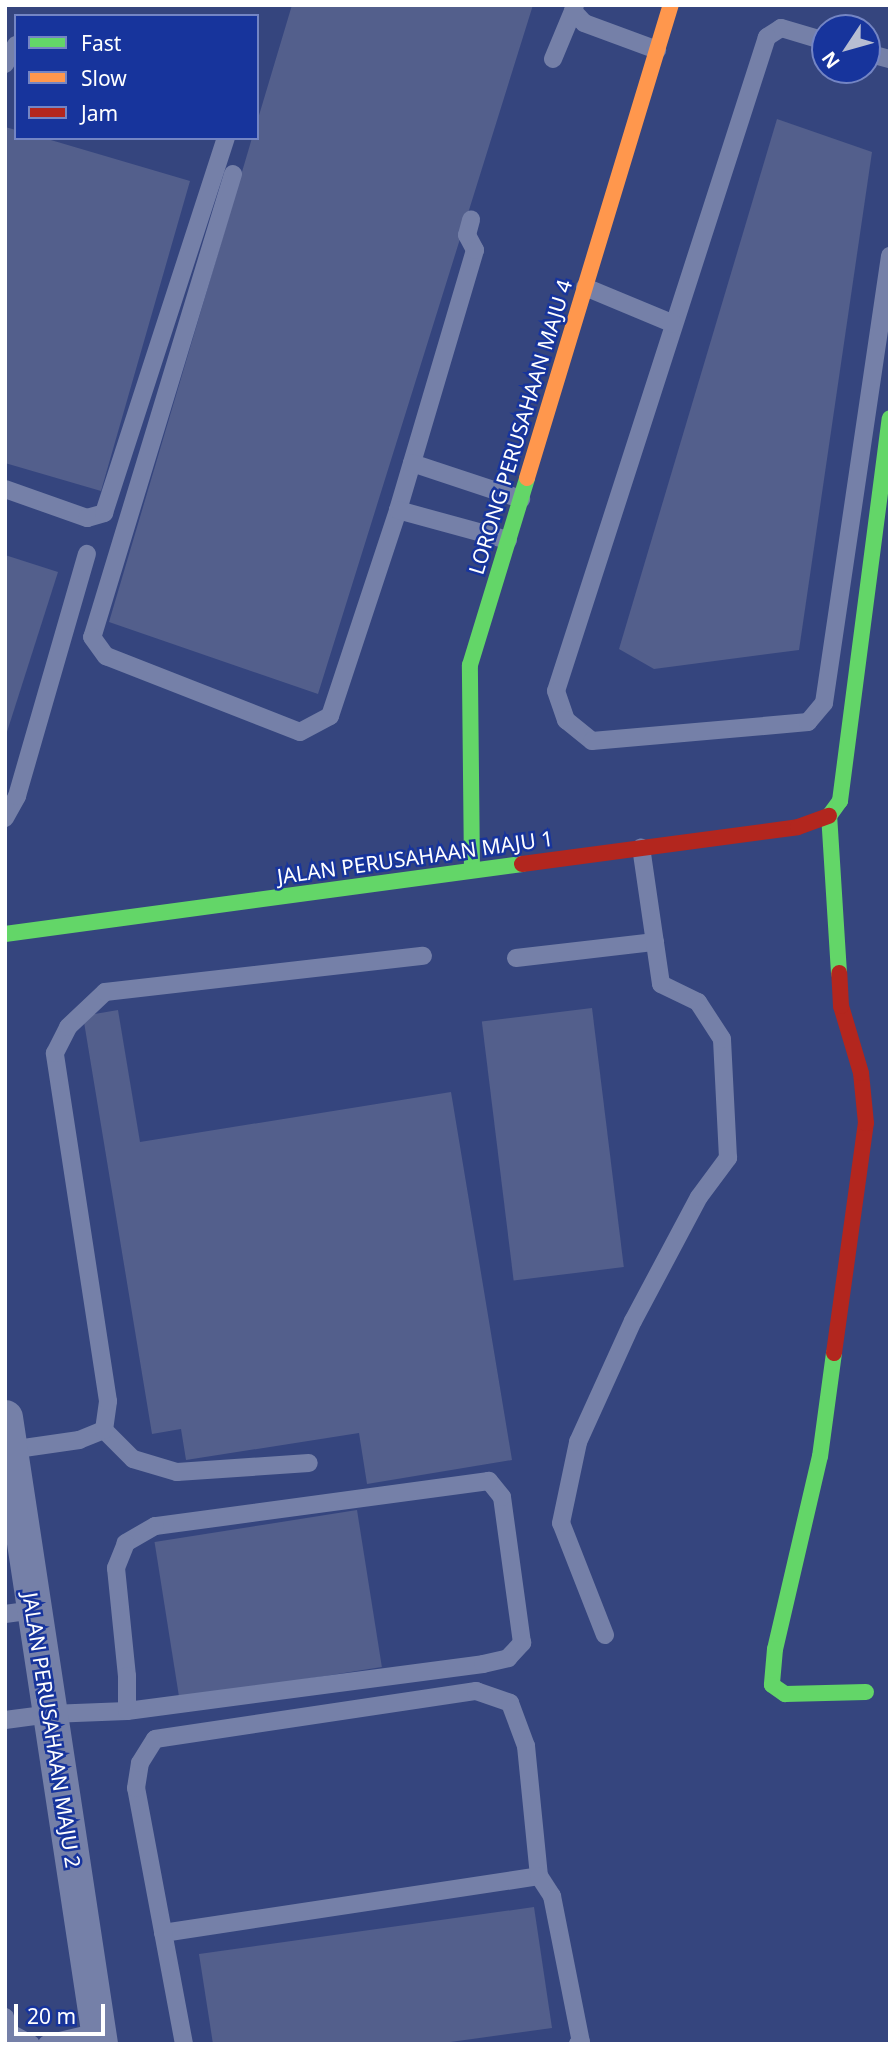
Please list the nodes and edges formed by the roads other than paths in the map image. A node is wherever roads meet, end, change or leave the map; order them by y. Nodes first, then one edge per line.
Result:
1 (671, 5) edge
2 (574, 8) edge
3 (811, 37) edge
4 (14, 48) edge
5 (657, 50) junction
6 (553, 59) dead end
7 (5, 64) edge
8 (225, 140) edge
9 (233, 174) dead end
10 (471, 220) dead end
11 (890, 256) edge
12 (584, 287) junction
13 (674, 324) junction
14 (890, 418) edge
15 (412, 463) junction
16 (5, 489) edge
17 (521, 499) junction
18 (398, 510) junction
19 (508, 540) junction
20 (87, 554) dead end
21 (829, 816) junction
22 (5, 818) edge
23 (641, 847) junction
24 (472, 870) junction
25 (5, 934) edge
26 (655, 942) junction
27 (423, 956) dead end
28 (516, 958) dead end
29 (104, 1430) junction
30 (8, 1434) edge
31 (309, 1463) dead end
32 (20, 1612) edge
33 (605, 1635) dead end
34 (866, 1692) dead end
35 (127, 1711) junction
36 (50, 1714) junction
37 (5, 1720) edge
38 (539, 1876) junction
39 (163, 1933) junction
40 (9, 2031) edge
41 (99, 2038) edge
42 (31, 2044) edge
43 (47, 2044) edge
44 (184, 2044) edge
45 (578, 2044) edge

1 - 5 street, LORONG PERUSAHAAN MAJU 4
2 - 5 lane
2 - 6 lane
3 - 13 lane
4 - 7 lane
5 - 12 street, LORONG PERUSAHAAN MAJU 4
8 - 16 lane
9 - 18 lane
10 - 15 lane
11 - 13 lane
12 - 13 lane
12 - 17 street, LORONG PERUSAHAAN MAJU 4
14 - 21 street
15 - 17 lane
15 - 18 lane
17 - 19 street, LORONG PERUSAHAAN MAJU 4
18 - 19 lane
19 - 24 street, LORONG PERUSAHAAN MAJU 4
20 - 22 lane
21 - 23 street, JALAN PERUSAHAAN MAJU 1
21 - 34 street
23 - 24 street, JALAN PERUSAHAAN MAJU 1
23 - 26 lane
24 - 25 street, JALAN PERUSAHAAN MAJU 1
26 - 28 lane
26 - 33 lane
27 - 29 lane
29 - 30 lane
29 - 31 lane
30 - 32 street, JALAN PERUSAHAAN MAJU 2
32 - 36 street, JALAN PERUSAHAAN MAJU 2
35 - 35 lane
35 - 36 lane
36 - 37 lane
36 - 41 street, JALAN PERUSAHAAN MAJU 2
38 - 39 lane
38 - 39 lane
38 - 45 lane
39 - 44 lane
40 - 42 lane
41 - 43 lane

